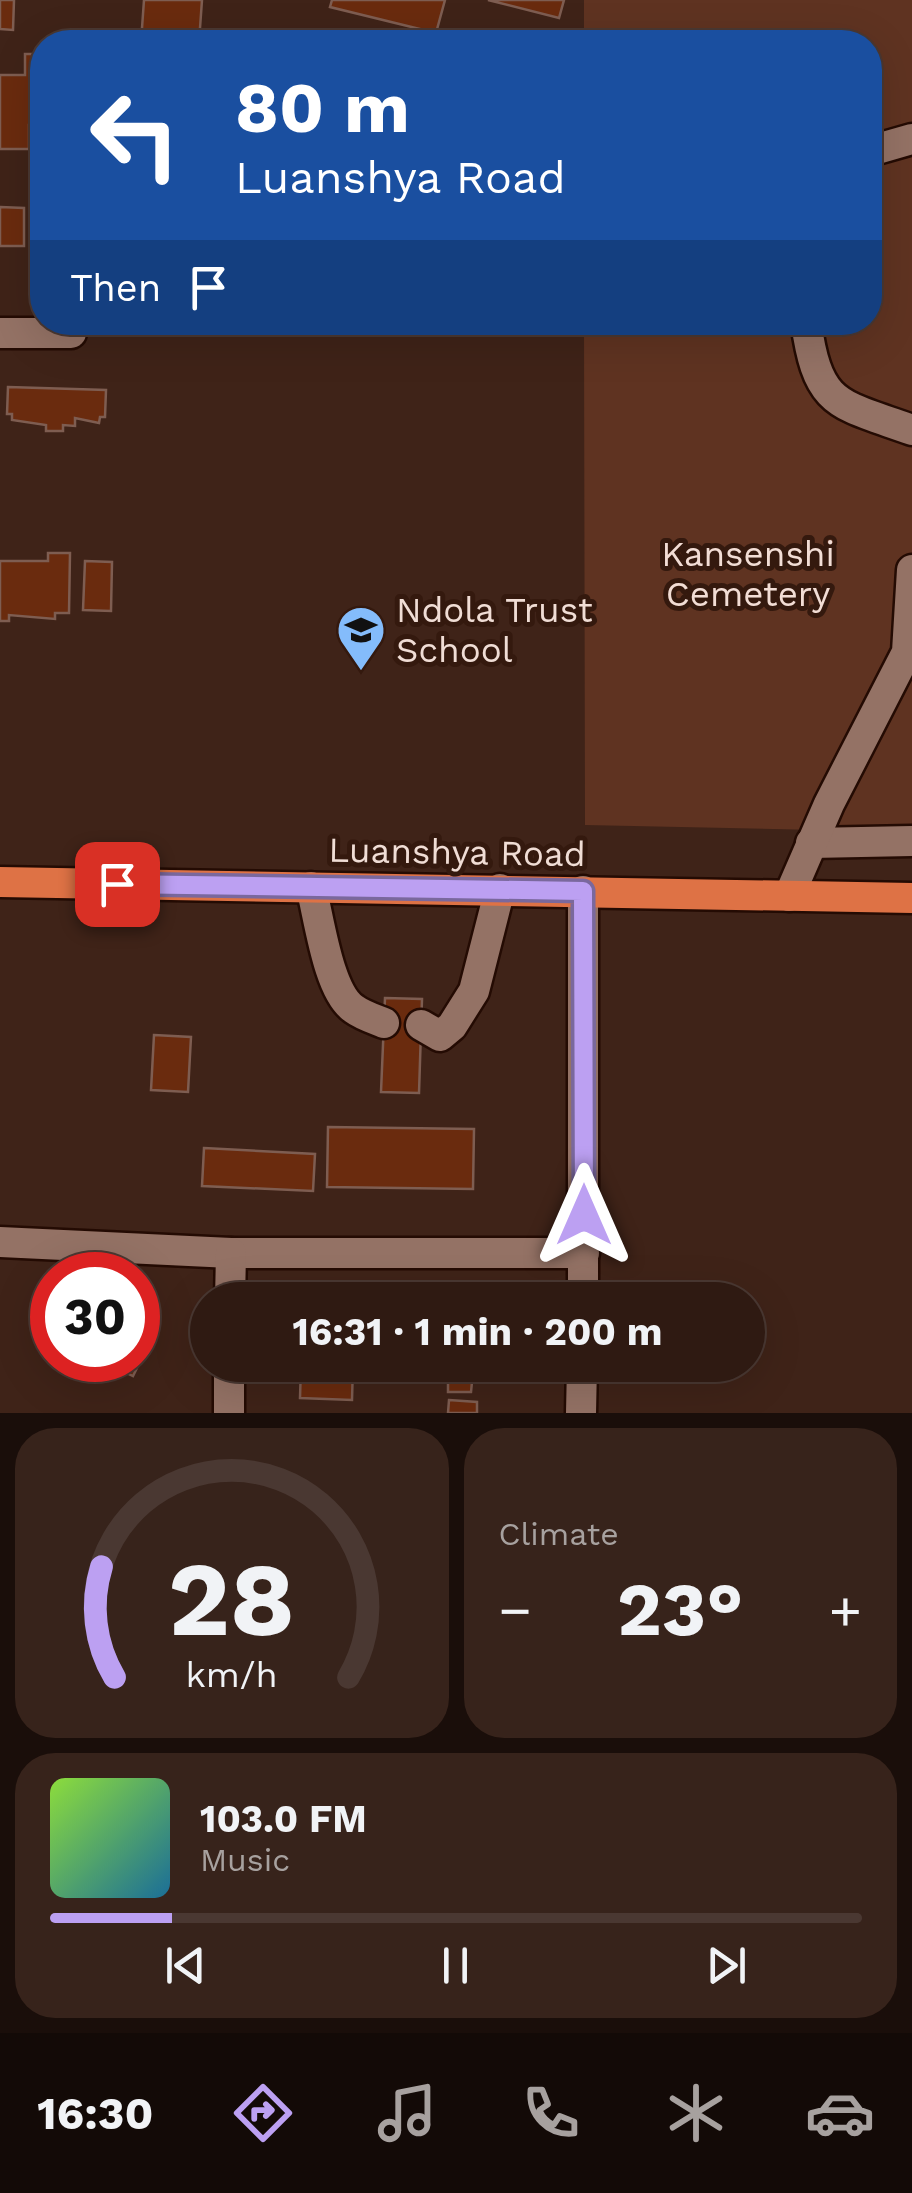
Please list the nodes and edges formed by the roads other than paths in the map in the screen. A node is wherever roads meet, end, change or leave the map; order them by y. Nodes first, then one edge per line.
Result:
1 (912, 139) edge
2 (882, 147) edge
3 (0, 333) edge
4 (30, 333) edge
5 (808, 335) edge
6 (912, 430) edge
7 (912, 570) edge
8 (912, 841) edge
9 (811, 843) junction
10 (0, 882) edge
11 (311, 887) junction
12 (500, 889) junction
13 (583, 891) junction
14 (789, 896) junction
15 (912, 898) edge
16 (384, 1023) dead end
17 (422, 1025) dead end
18 (0, 1242) edge
19 (230, 1252) junction
20 (584, 1253) junction
21 (230, 1282) edge
22 (583, 1282) edge
23 (229, 1382) edge
24 (582, 1382) edge
25 (228, 1413) edge
26 (581, 1413) edge

1 - 2 street
3 - 4 street
5 - 6 street
7 - 9 street
8 - 9 street
9 - 14 street
10 - 11 highway, Luanshya Road
11 - 12 highway, Luanshya Road
11 - 16 street
12 - 13 highway, Luanshya Road
12 - 17 street
13 - 14 highway, Luanshya Road
13 - 20 street
14 - 15 highway, Luanshya Road
18 - 19 street
19 - 20 street
19 - 21 street
20 - 22 street
23 - 25 street
24 - 26 street

